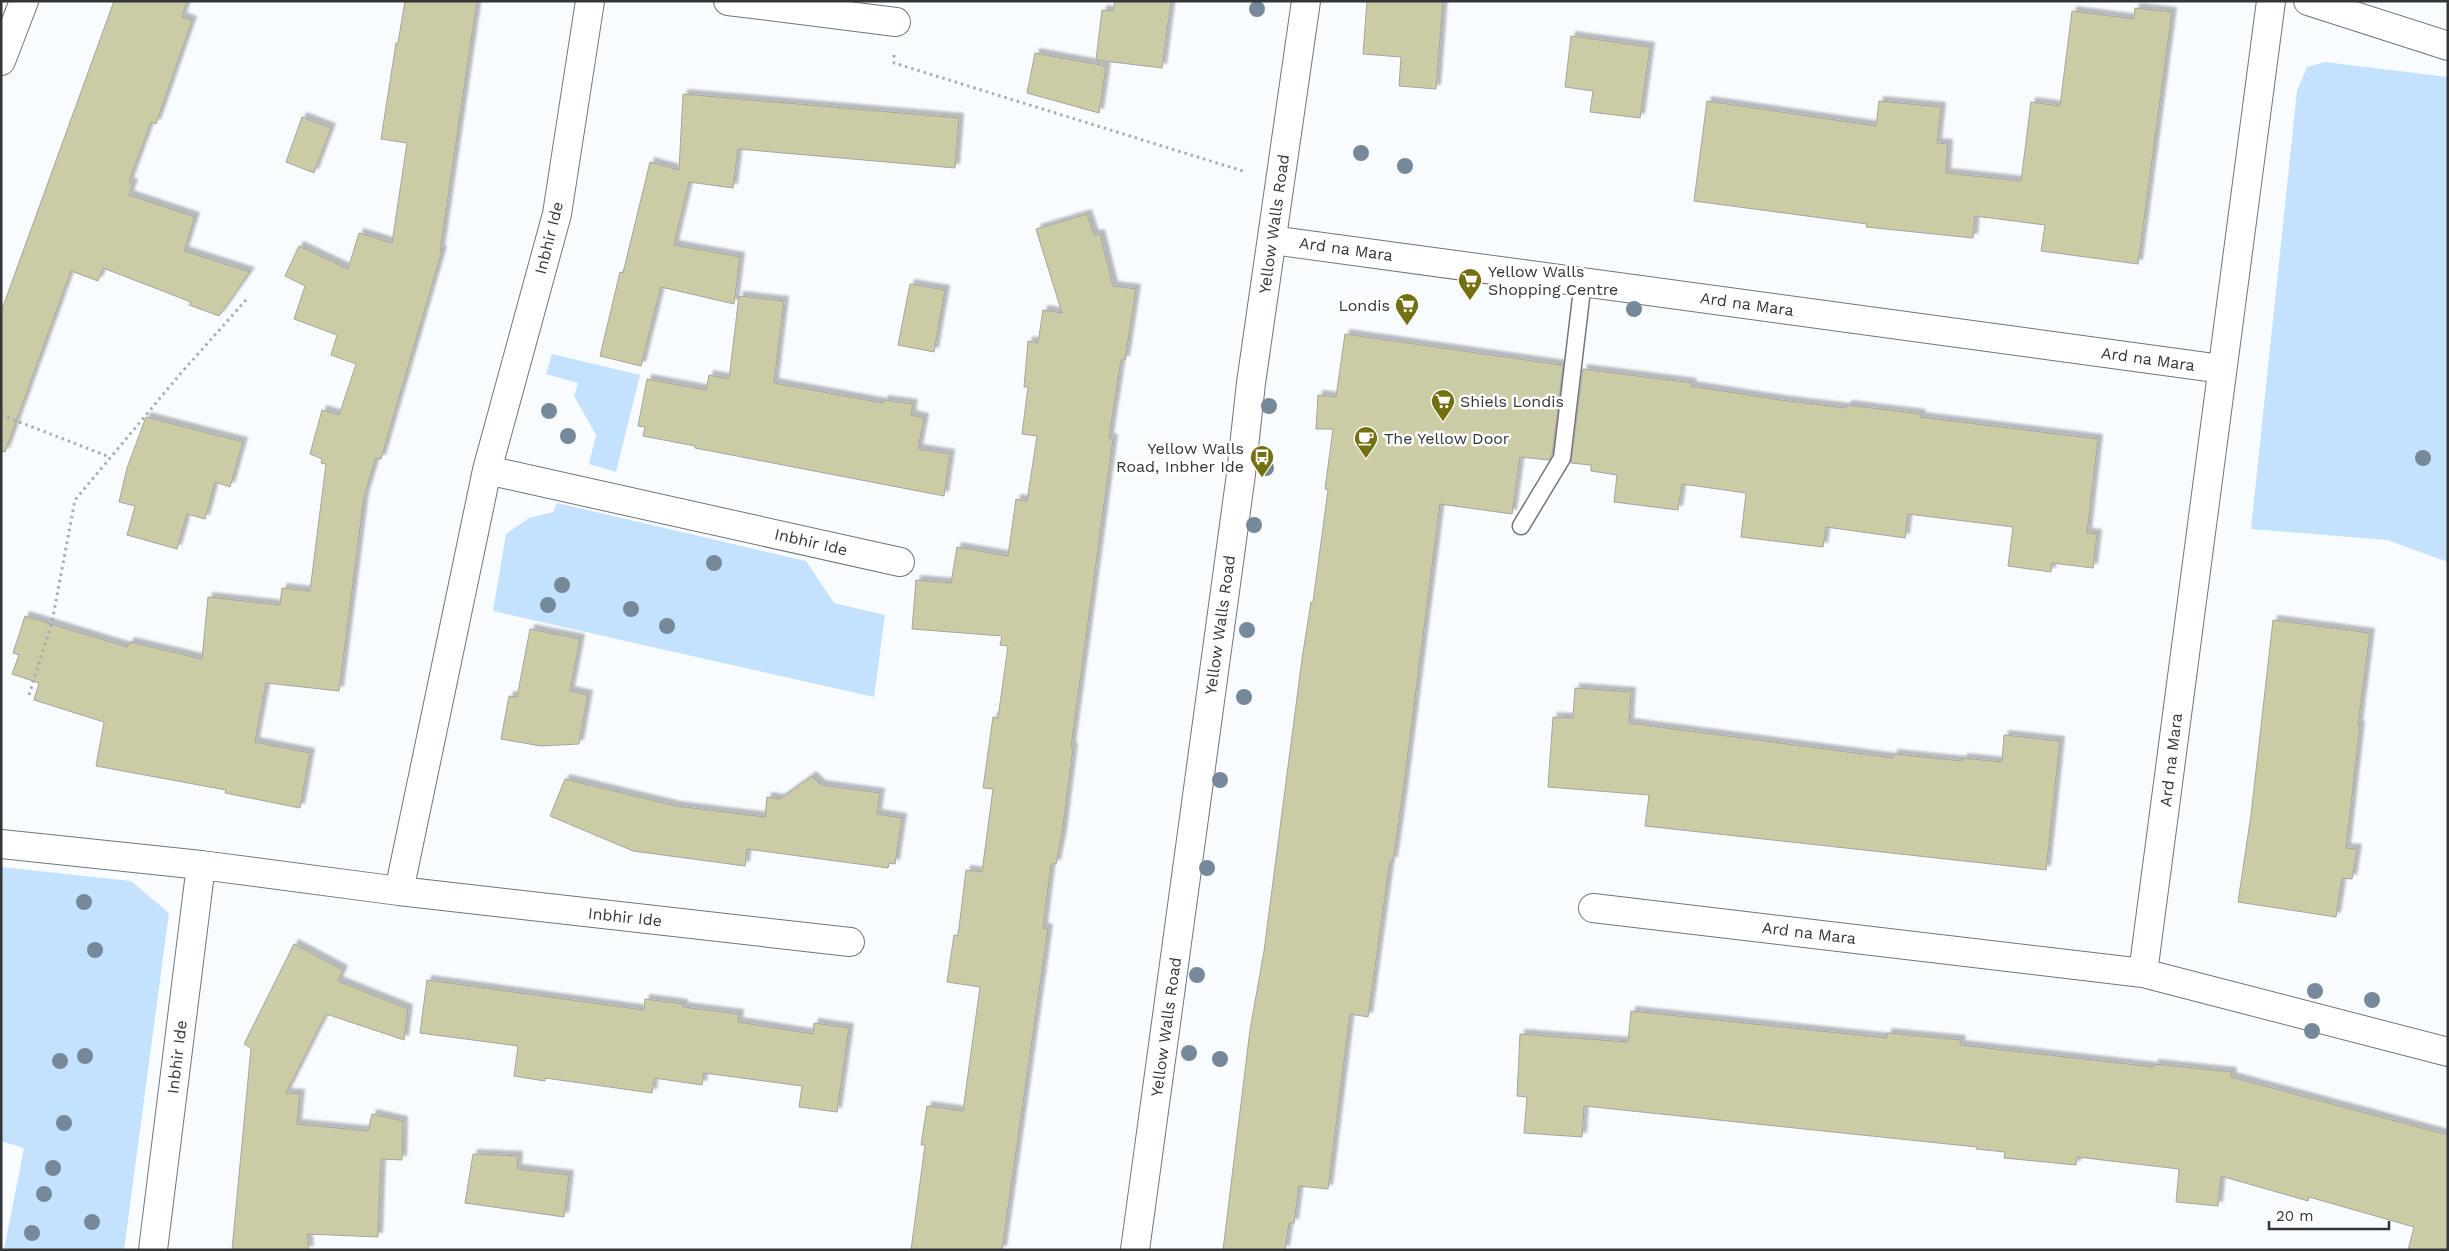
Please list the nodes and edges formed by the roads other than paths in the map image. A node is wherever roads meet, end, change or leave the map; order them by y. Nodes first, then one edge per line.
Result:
1 (24, 1) edge
2 (590, 1) edge
3 (728, 1) edge
4 (1306, 1) edge
5 (2271, 1) edge
6 (2308, 1) edge
7 (896, 22) road end
8 (2448, 46) edge
9 (1, 61) edge
10 (1272, 240) junction
11 (1583, 282) junction
12 (2222, 369) junction
13 (487, 470) junction
14 (1521, 526) dead end
15 (900, 562) dead end
16 (1, 844) edge
17 (201, 865) junction
18 (400, 891) junction
19 (1593, 908) dead end
20 (850, 942) dead end
21 (2143, 973) junction
22 (2448, 1052) edge
23 (153, 1250) edge
24 (1135, 1250) edge

1 - 9 street
2 - 13 street, Inbhir Ide
3 - 7 street
4 - 10 street, Yellow Walls Road
5 - 12 street, Ard na Mara
6 - 8 street
10 - 11 street, Ard na Mara
10 - 24 street, Yellow Walls Road
11 - 12 street, Ard na Mara
11 - 14 lane
12 - 21 street, Ard na Mara
13 - 15 street, Inbhir Ide
13 - 18 street, Inbhir Ide
16 - 17 street, Inbhir Ide
17 - 18 street, Inbhir Ide
17 - 23 street, Inbhir Ide
18 - 20 street, Inbhir Ide
19 - 21 street, Ard na Mara
21 - 22 street, Ard na Mara

